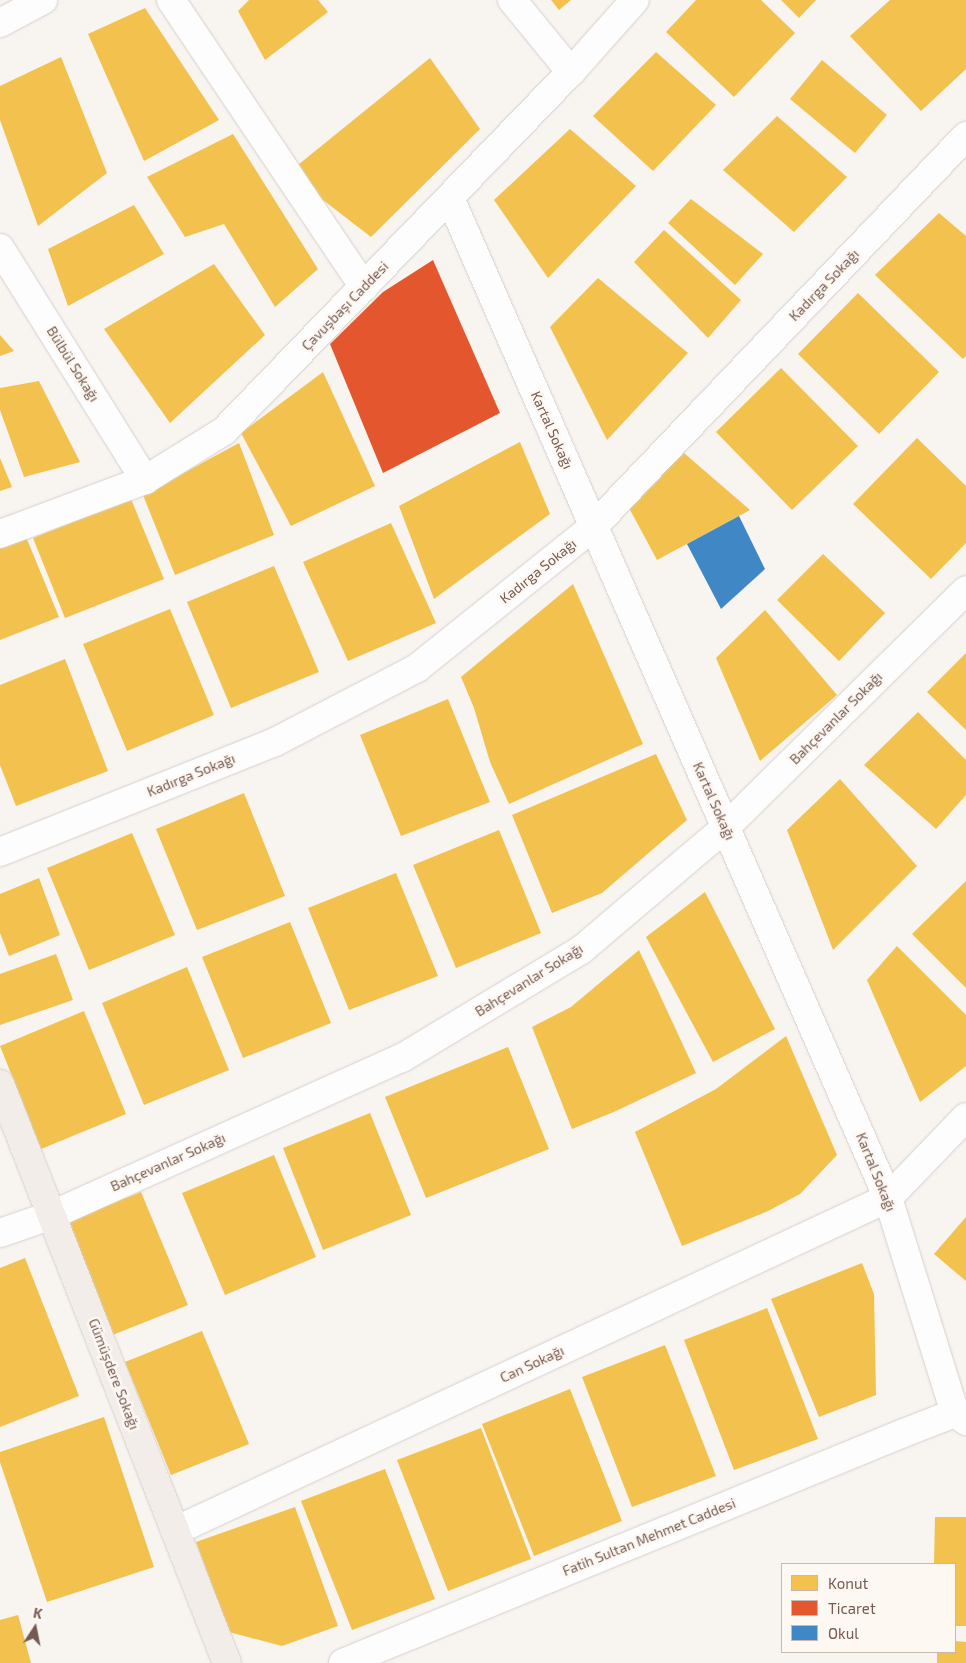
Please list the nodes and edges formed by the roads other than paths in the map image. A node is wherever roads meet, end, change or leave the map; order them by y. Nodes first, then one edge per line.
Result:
1 (43, 0) edge
2 (172, 0) edge
3 (512, 0) edge
4 (635, 0) edge
5 (0, 23) edge
6 (571, 72) junction
7 (966, 136) edge
8 (450, 198) junction
9 (0, 248) edge
10 (364, 287) junction
11 (145, 480) junction
12 (594, 526) junction
13 (0, 534) edge
14 (966, 590) edge
15 (726, 827) junction
16 (0, 852) edge
17 (0, 1084) edge
18 (966, 1117) edge
19 (888, 1198) junction
20 (52, 1215) junction
21 (0, 1234) edge
22 (963, 1412) edge
23 (175, 1531) junction
24 (227, 1663) edge
25 (343, 1663) edge

1 - 5 street
2 - 10 street
3 - 6 street
4 - 6 street, Çavuşbaşı Caddesi
6 - 8 street, Çavuşbaşı Caddesi
7 - 12 street, Kadırga Sokağı
8 - 10 street, Çavuşbaşı Caddesi
8 - 12 street, Kartal Sokağı
9 - 11 street, Bülbül Sokağı
10 - 11 street, Çavuşbaşı Caddesi
11 - 13 street, Çavuşbaşı Caddesi
12 - 15 street, Kartal Sokağı
12 - 16 street, Kadırga Sokağı
14 - 15 street, Bahçevanlar Sokağı
15 - 19 street, Kartal Sokağı
15 - 20 street, Bahçevanlar Sokağı
17 - 20 main road, Gümüşdere Sokağı
18 - 19 street
19 - 22 street, Kartal Sokağı
19 - 23 street, Can Sokağı
20 - 21 street, Bahçevanlar Sokağı
20 - 23 main road, Gümüşdere Sokağı
22 - 25 street, Fatih Sultan Mehmet Caddesi
23 - 24 main road, Gümüşdere Sokağı

